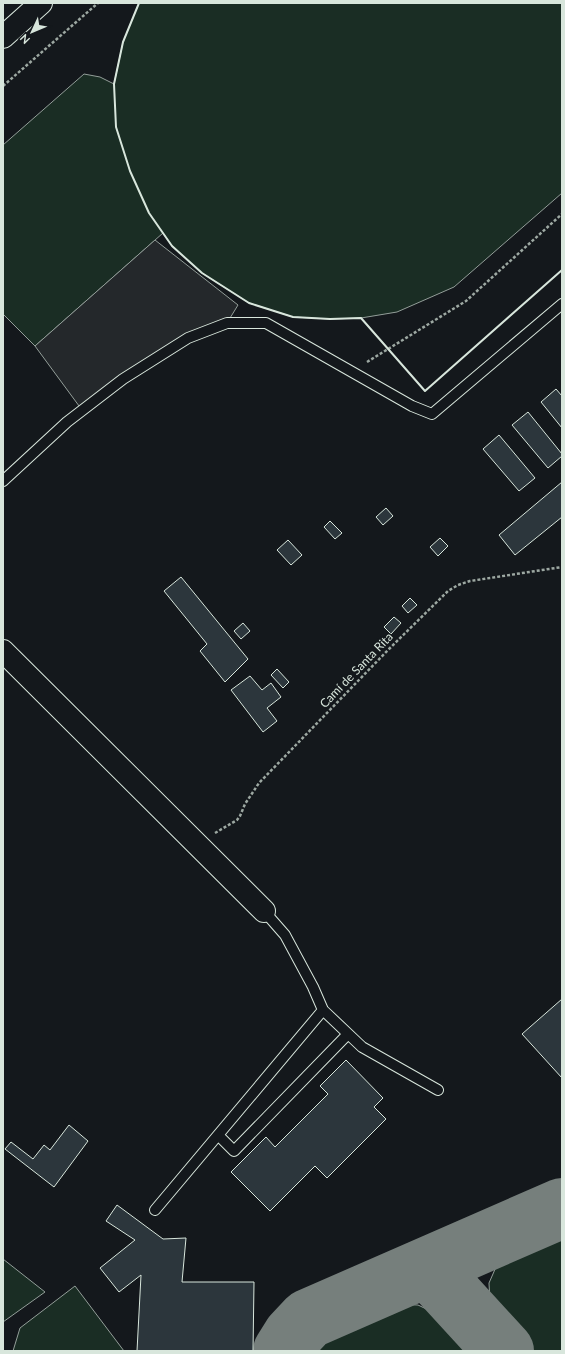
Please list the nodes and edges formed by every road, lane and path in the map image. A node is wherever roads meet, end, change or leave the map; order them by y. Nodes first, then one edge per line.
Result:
1 (41, 3) edge
2 (98, 3) edge
3 (3, 37) edge
4 (3, 86) edge
5 (562, 214) edge
6 (562, 304) edge
7 (351, 371) junction
8 (3, 481) edge
9 (562, 567) edge
10 (3, 651) edge
11 (196, 843) junction
12 (264, 911) joint
13 (323, 1010) junction
14 (348, 1034) junction
15 (438, 1090) dead end
16 (218, 1135) junction
17 (155, 1210) dead end

1 - 3 street
2 - 4 path
5 - 7 path
6 - 7 lane
7 - 8 lane
9 - 11 path, Camí de Santa Rita
10 - 11 street
11 - 12 street
12 - 13 lane
13 - 14 lane
13 - 16 lane
14 - 15 lane
14 - 16 lane
16 - 17 lane

